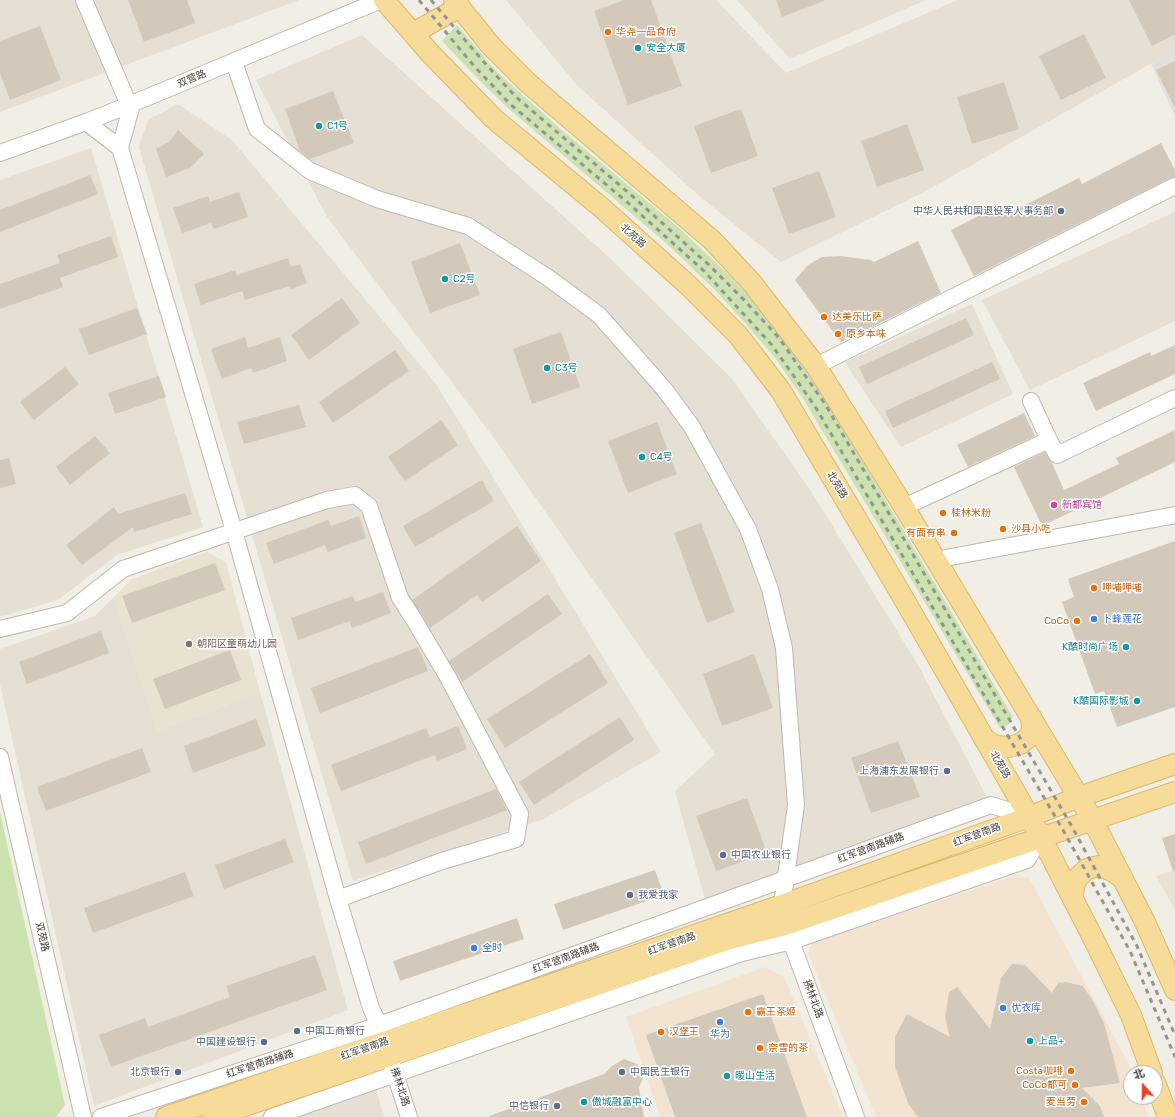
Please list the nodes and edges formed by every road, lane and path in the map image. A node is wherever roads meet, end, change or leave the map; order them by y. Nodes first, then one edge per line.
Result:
1 (84, 0) edge
2 (381, 0) edge
3 (384, 0) edge
4 (457, 4) edge
5 (413, 33) junction
6 (234, 62) junction
7 (130, 105) junction
8 (86, 122) junction
9 (120, 148) junction
10 (0, 153) edge
11 (1175, 186) edge
12 (816, 366) junction
13 (1175, 398) edge
14 (1031, 401) dead end
15 (1049, 440) junction
16 (904, 507) junction
17 (1175, 515) edge
18 (234, 531) junction
19 (935, 560) junction
20 (0, 629) edge
21 (1031, 717) junction
22 (984, 739) junction
23 (0, 757) edge
24 (1175, 764) edge
25 (1133, 779) junction
26 (1175, 792) edge
27 (1079, 798) junction
28 (1144, 802) junction
29 (1030, 817) junction
30 (1092, 819) junction
31 (979, 835) junction
32 (1041, 837) junction
33 (986, 855) junction
34 (1122, 878) junction
35 (786, 879) junction
36 (1072, 897) junction
37 (338, 898) junction
38 (782, 905) junction
39 (789, 933) junction
40 (1174, 983) edge
41 (387, 1049) junction
42 (1149, 1065) edge
43 (1163, 1104) edge
44 (83, 1117) edge
45 (101, 1117) edge
46 (166, 1117) edge
47 (213, 1117) edge
48 (272, 1117) edge
49 (409, 1117) edge
50 (856, 1117) edge
51 (1168, 1117) edge

1 - 7 street
2 - 6 street, 双营路
3 - 5 main road, 北苑路
4 - 5 main road
4 - 12 main road
5 - 22 main road, 北苑路
6 - 7 street, 双营路
6 - 35 street, 拂林北路
7 - 8 street, 双营路
7 - 9 street
8 - 9 street
8 - 10 street, 双营路
9 - 18 street, 拂林北路
11 - 12 street
12 - 16 main road
13 - 15 street
14 - 15 street
15 - 16 street
16 - 19 main road
17 - 19 street
18 - 20 street
18 - 37 street, 拂林北路
18 - 37 street
19 - 21 main road
21 - 22 main road
21 - 27 main road
22 - 29 main road, 北苑路
23 - 44 street, 双苑路
24 - 25 main road, 红军营南路
25 - 27 main road, 红军营南路
25 - 28 main road
26 - 28 main road, 红军营南路
27 - 29 main road, 红军营南路
27 - 30 main road
28 - 30 main road, 红军营南路
29 - 31 main road, 红军营南路
29 - 32 main road, 北苑路
29 - 35 street, 红军营南路辅路
30 - 32 main road, 红军营南路
30 - 34 main road
31 - 33 main road
31 - 38 main road, 红军营南路
32 - 33 main road, 红军营南路
32 - 36 main road, 北苑路
32 - 39 street
33 - 39 main road, 红军营南路
34 - 36 main road
34 - 40 main road
35 - 38 street, 拂林北路
35 - 41 street, 红军营南路辅路
36 - 42 main road, 北苑路
37 - 41 street, 拂林北路
38 - 39 street, 拂林北路
38 - 41 main road, 红军营南路
39 - 41 main road, 红军营南路
39 - 50 street, 拂林北路
41 - 45 street, 红军营南路辅路
41 - 46 main road, 红军营南路
41 - 47 main road, 红军营南路
41 - 48 street, 红军营南路辅路
41 - 49 street, 拂林北路
43 - 51 main road

